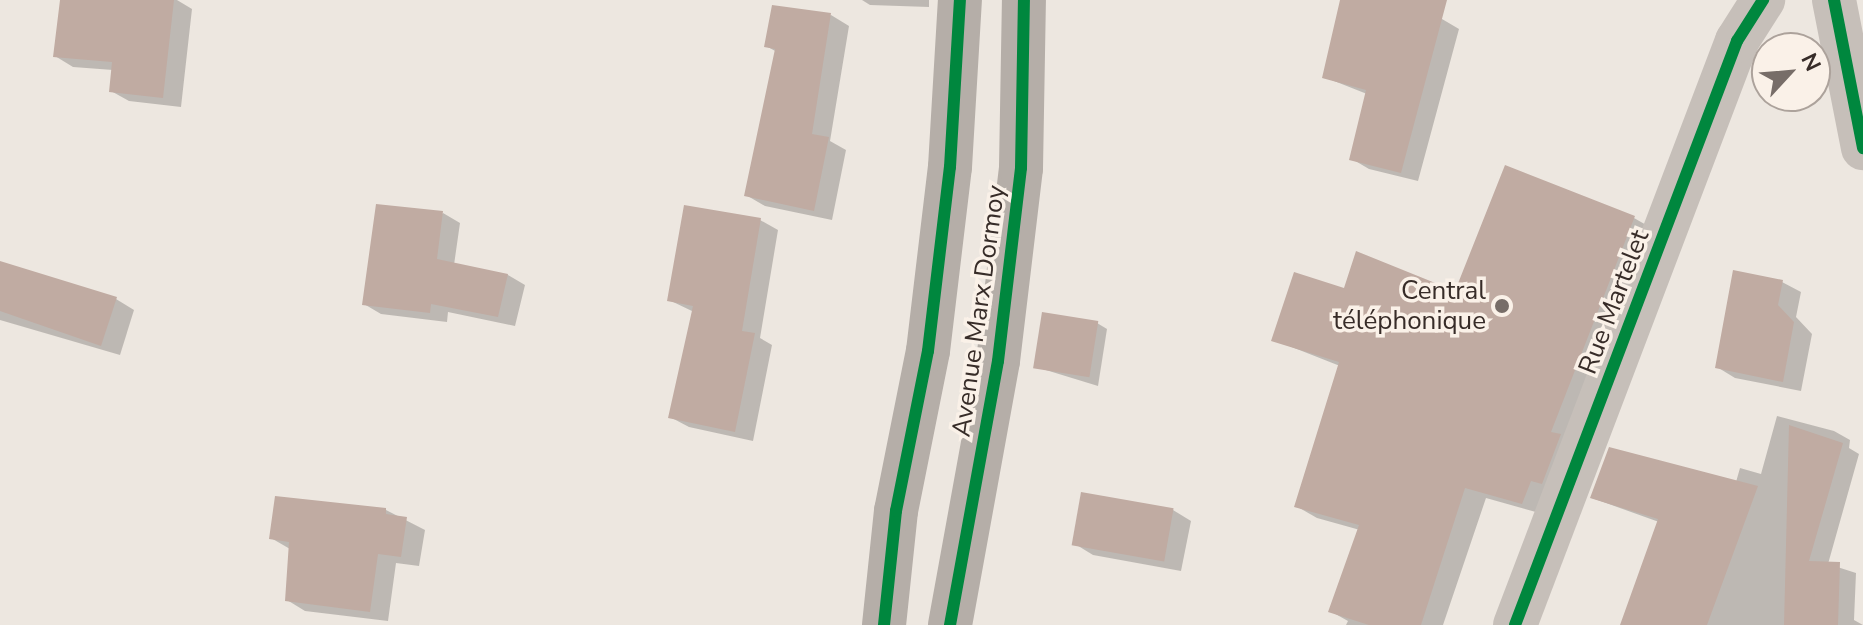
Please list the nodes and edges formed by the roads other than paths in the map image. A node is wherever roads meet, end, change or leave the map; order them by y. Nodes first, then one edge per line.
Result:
1 (960, 0) edge
2 (1024, 0) edge
3 (1763, 0) edge
4 (1834, 0) edge
5 (1863, 148) edge
6 (884, 625) edge
7 (950, 625) edge
8 (1515, 625) edge

1 - 6 main road, Avenue Marx Dormoy
2 - 7 main road, Avenue Marx Dormoy
3 - 8 street, Rue Martelet
4 - 5 street

